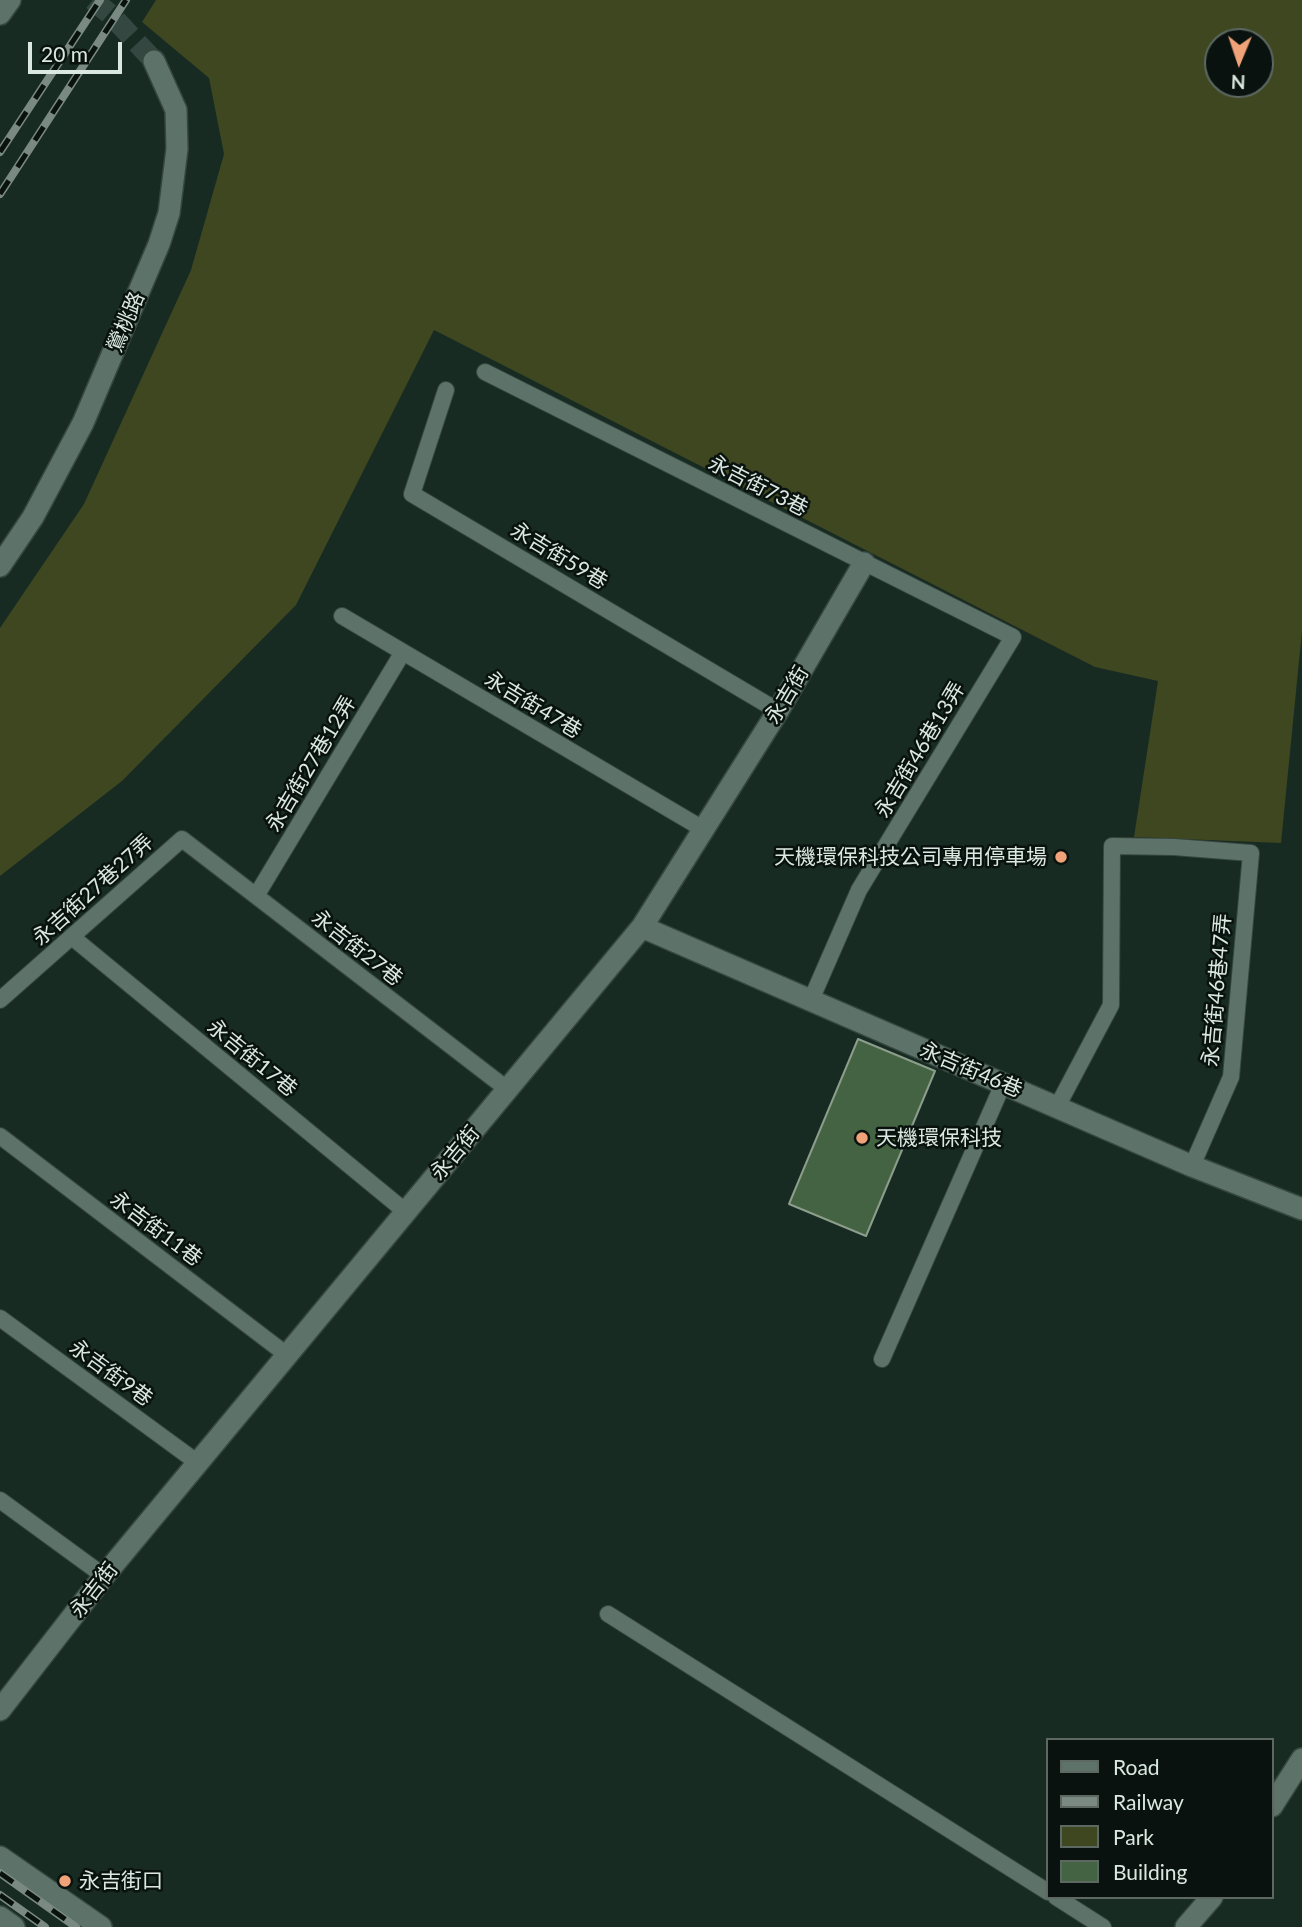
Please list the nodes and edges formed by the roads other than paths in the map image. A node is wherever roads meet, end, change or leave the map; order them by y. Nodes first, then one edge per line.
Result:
1 (10, 0) edge
2 (0, 14) edge
3 (154, 61) tunnel mouth
4 (485, 372) dead end
5 (446, 390) dead end
6 (864, 563) junction
7 (0, 566) edge
8 (342, 616) dead end
9 (1013, 637) joint
10 (403, 652) junction
11 (778, 710) junction
12 (703, 830) junction
13 (182, 839) joint
14 (256, 897) junction
15 (642, 927) junction
16 (72, 937) junction
17 (0, 1000) edge
18 (811, 1000) junction
19 (1003, 1083) junction
20 (508, 1089) junction
21 (1057, 1107) junction
22 (0, 1136) edge
23 (1192, 1166) junction
24 (1302, 1209) edge
25 (406, 1212) junction
26 (0, 1318) edge
27 (287, 1355) junction
28 (882, 1359) dead end
29 (198, 1463) junction
30 (0, 1500) edge
31 (104, 1576) junction
32 (608, 1614) dead end
33 (0, 1710) edge
34 (1302, 1759) edge
35 (1274, 1803) edge
36 (0, 1857) edge
37 (1046, 1891) edge
38 (1059, 1899) edge
39 (1210, 1899) edge
40 (0, 1917) edge
41 (14, 1927) edge
42 (101, 1927) edge
43 (1103, 1927) edge
44 (1186, 1927) edge

1 - 2 street
3 - 7 street, 鶯桃路
4 - 6 lane, 永吉街73巷
5 - 11 lane, 永吉街59巷
6 - 9 lane, 永吉街73巷
6 - 11 street, 永吉街
8 - 10 lane, 永吉街47巷
9 - 18 lane, 永吉街46巷13弄
10 - 12 lane, 永吉街47巷
10 - 14 lane, 永吉街27巷12弄
11 - 12 street, 永吉街
12 - 15 street, 永吉街
13 - 14 lane, 永吉街27巷
13 - 16 lane, 永吉街27巷27弄
14 - 20 lane, 永吉街27巷
15 - 18 street, 永吉街46巷
15 - 20 street, 永吉街
16 - 17 lane, 永吉街27巷27弄
16 - 25 lane, 永吉街17巷
18 - 19 street, 永吉街46巷
19 - 21 street, 永吉街46巷
19 - 28 lane
20 - 25 street, 永吉街
21 - 23 street, 永吉街46巷
21 - 23 lane, 永吉街46巷47弄
22 - 27 lane, 永吉街11巷
23 - 24 street, 永吉街46巷
25 - 27 street, 永吉街
26 - 29 lane, 永吉街9巷
27 - 29 street, 永吉街
29 - 31 street, 永吉街
30 - 31 lane
31 - 33 street, 永吉街
32 - 37 lane
34 - 35 street
36 - 42 street
38 - 43 lane
39 - 44 street
40 - 41 street

